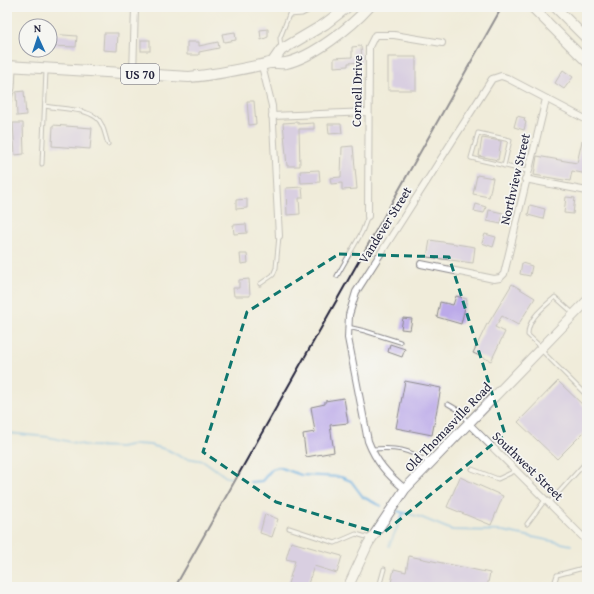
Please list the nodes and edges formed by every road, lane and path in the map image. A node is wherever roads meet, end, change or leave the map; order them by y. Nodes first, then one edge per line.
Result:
1 (135, 7) edge
2 (292, 7) edge
3 (316, 7) edge
4 (347, 7) edge
5 (369, 7) edge
6 (532, 7) edge
7 (554, 7) edge
8 (289, 15) junction
9 (587, 39) edge
10 (442, 43) dead end
11 (282, 50) junction
12 (587, 62) edge
13 (267, 64) junction
14 (11, 66) edge
15 (46, 69) junction
16 (133, 74) junction
17 (7, 82) edge
18 (13, 82) junction
19 (546, 99) junction
20 (45, 106) junction
21 (7, 108) edge
22 (368, 112) junction
23 (272, 116) junction
24 (587, 120) edge
25 (108, 144) dead end
26 (42, 164) dead end
27 (504, 166) junction
28 (527, 172) junction
29 (525, 179) junction
30 (587, 191) edge
31 (368, 216) joint
32 (279, 236) joint
33 (421, 264) dead end
34 (338, 276) dead end
35 (260, 284) dead end
36 (587, 301) edge
37 (574, 314) junction
38 (348, 327) junction
39 (400, 342) dead end
40 (541, 349) junction
41 (587, 396) edge
42 (448, 404) dead end
43 (469, 424) junction
44 (371, 449) junction
45 (587, 461) edge
46 (430, 463) junction
47 (472, 469) dead end
48 (517, 470) junction
49 (405, 489) junction
50 (548, 500) junction
51 (527, 524) dead end
52 (289, 528) dead end
53 (586, 537) edge
54 (372, 538) junction
55 (587, 567) edge
56 (384, 569) dead end
57 (348, 587) edge
58 (379, 587) edge
59 (557, 587) edge
60 (582, 587) edge
61 (586, 587) edge

1 - 16 street
2 - 8 lane
3 - 8 lane
4 - 11 main road
5 - 13 main road, US 70
6 - 12 street
7 - 9 street
8 - 11 lane
10 - 22 street, Cornell Drive
11 - 13 main road
13 - 16 main road, US 70
13 - 23 street
14 - 15 main road, US 70
14 - 18 lane
15 - 16 main road, US 70
15 - 20 lane
17 - 18 lane
18 - 21 lane
19 - 24 street, Vandever Street
19 - 28 street, Northview Street
19 - 38 street, Vandever Street
20 - 25 lane
20 - 26 lane
22 - 23 street
22 - 31 street, Cornell Drive
23 - 32 street
27 - 27 lane
27 - 28 lane
28 - 29 street, Northview Street
29 - 30 street
29 - 33 street, Northview Street
31 - 34 lane
32 - 35 lane
36 - 37 street, Old Thomasville Road
37 - 40 street, Old Thomasville Road
37 - 40 lane
38 - 39 lane
38 - 44 street, Vandever Street
40 - 41 lane
40 - 43 street, Old Thomasville Road
42 - 43 lane
43 - 46 street, Old Thomasville Road
43 - 48 street, Southwest Street
44 - 46 lane
44 - 49 street, Vandever Street
45 - 50 lane
46 - 49 street, Old Thomasville Road
47 - 48 lane
48 - 50 street, Southwest Street
49 - 54 street, Old Thomasville Road
50 - 51 lane
50 - 53 street, Southwest Street
52 - 54 lane
54 - 57 street, Old Thomasville Road
55 - 59 lane
56 - 58 lane
60 - 61 lane

